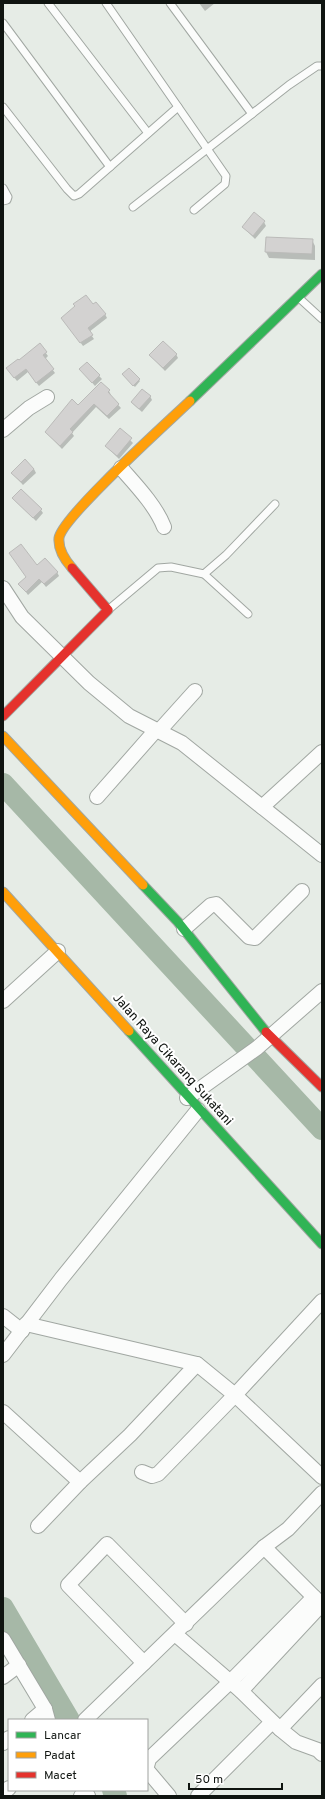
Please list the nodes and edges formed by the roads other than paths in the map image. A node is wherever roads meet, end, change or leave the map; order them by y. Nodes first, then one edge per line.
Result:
1 (48, 3) edge
2 (106, 3) edge
3 (170, 3) edge
4 (3, 23) edge
5 (322, 66) edge
6 (3, 107) edge
7 (178, 107) junction
8 (252, 114) junction
9 (148, 133) junction
10 (207, 149) junction
11 (110, 167) junction
12 (3, 188) edge
13 (3, 201) edge
14 (133, 207) dead end
15 (194, 210) dead end
16 (322, 274) edge
17 (298, 297) junction
18 (322, 319) edge
19 (47, 397) dead end
20 (3, 430) edge
21 (121, 468) junction
22 (275, 504) dead end
23 (164, 527) dead end
24 (204, 574) junction
25 (3, 588) edge
26 (108, 610) junction
27 (248, 614) dead end
28 (62, 658) junction
29 (195, 691) dead end
30 (3, 716) edge
31 (157, 730) junction
32 (3, 736) edge
33 (322, 752) edge
34 (97, 797) dead end
35 (262, 807) junction
36 (322, 855) edge
37 (302, 890) dead end
38 (3, 892) edge
39 (184, 929) junction
40 (58, 951) junction
41 (322, 991) edge
42 (3, 1001) edge
43 (270, 1036) junction
44 (322, 1087) edge
45 (187, 1098) junction
46 (198, 1110) junction
47 (322, 1244) edge
48 (322, 1301) edge
49 (3, 1316) edge
50 (24, 1328) junction
51 (3, 1355) edge
52 (197, 1364) junction
53 (235, 1395) junction
54 (3, 1412) edge
55 (142, 1472) dead end
56 (322, 1477) edge
57 (80, 1482) junction
58 (322, 1493) edge
59 (38, 1526) dead end
60 (264, 1547) junction
61 (319, 1602) edge
62 (186, 1624) junction
63 (175, 1634) junction
64 (3, 1639) edge
65 (144, 1663) junction
66 (19, 1665) junction
67 (3, 1677) edge
68 (322, 1685) edge
69 (236, 1686) junction
70 (47, 1715) edge
71 (35, 1719) edge
72 (86, 1719) edge
73 (276, 1726) junction
74 (322, 1754) edge
75 (148, 1762) edge
76 (148, 1771) edge
77 (169, 1796) edge
78 (198, 1796) edge

1 - 9 lane
2 - 7 lane
3 - 8 lane
4 - 11 lane
5 - 8 lane
6 - 11 lane
7 - 9 lane
7 - 10 lane
8 - 10 lane
9 - 11 lane
10 - 14 lane
10 - 15 lane
12 - 13 lane
16 - 17 street
17 - 18 lane
17 - 21 street
19 - 20 street
21 - 23 street
21 - 26 street
22 - 24 lane
24 - 26 lane
24 - 27 lane
25 - 28 street
26 - 28 street
28 - 30 street
28 - 31 street
29 - 31 street
31 - 34 street
31 - 35 street
32 - 39 street
33 - 35 street
35 - 36 street
37 - 39 street
38 - 40 street, Jalan Raya Cikarang Sukatani
39 - 43 street
40 - 42 street
40 - 45 street, Jalan Raya Cikarang Sukatani
41 - 43 street
43 - 44 street
43 - 45 street
45 - 46 street, Jalan Raya Cikarang Sukatani
46 - 47 street, Jalan Raya Cikarang Sukatani
46 - 50 street
48 - 53 street
49 - 50 street
50 - 51 street
50 - 52 street
52 - 53 street
52 - 57 street
53 - 55 street
53 - 56 street
54 - 57 street
57 - 59 street
58 - 60 street
60 - 61 street
60 - 62 street
61 - 69 street
62 - 63 street
62 - 65 street
63 - 65 street
63 - 69 street
64 - 66 street
65 - 72 street
66 - 67 street
66 - 70 street
68 - 73 street
69 - 73 street
69 - 75 street
70 - 71 street
73 - 74 street
73 - 78 street
76 - 77 street

